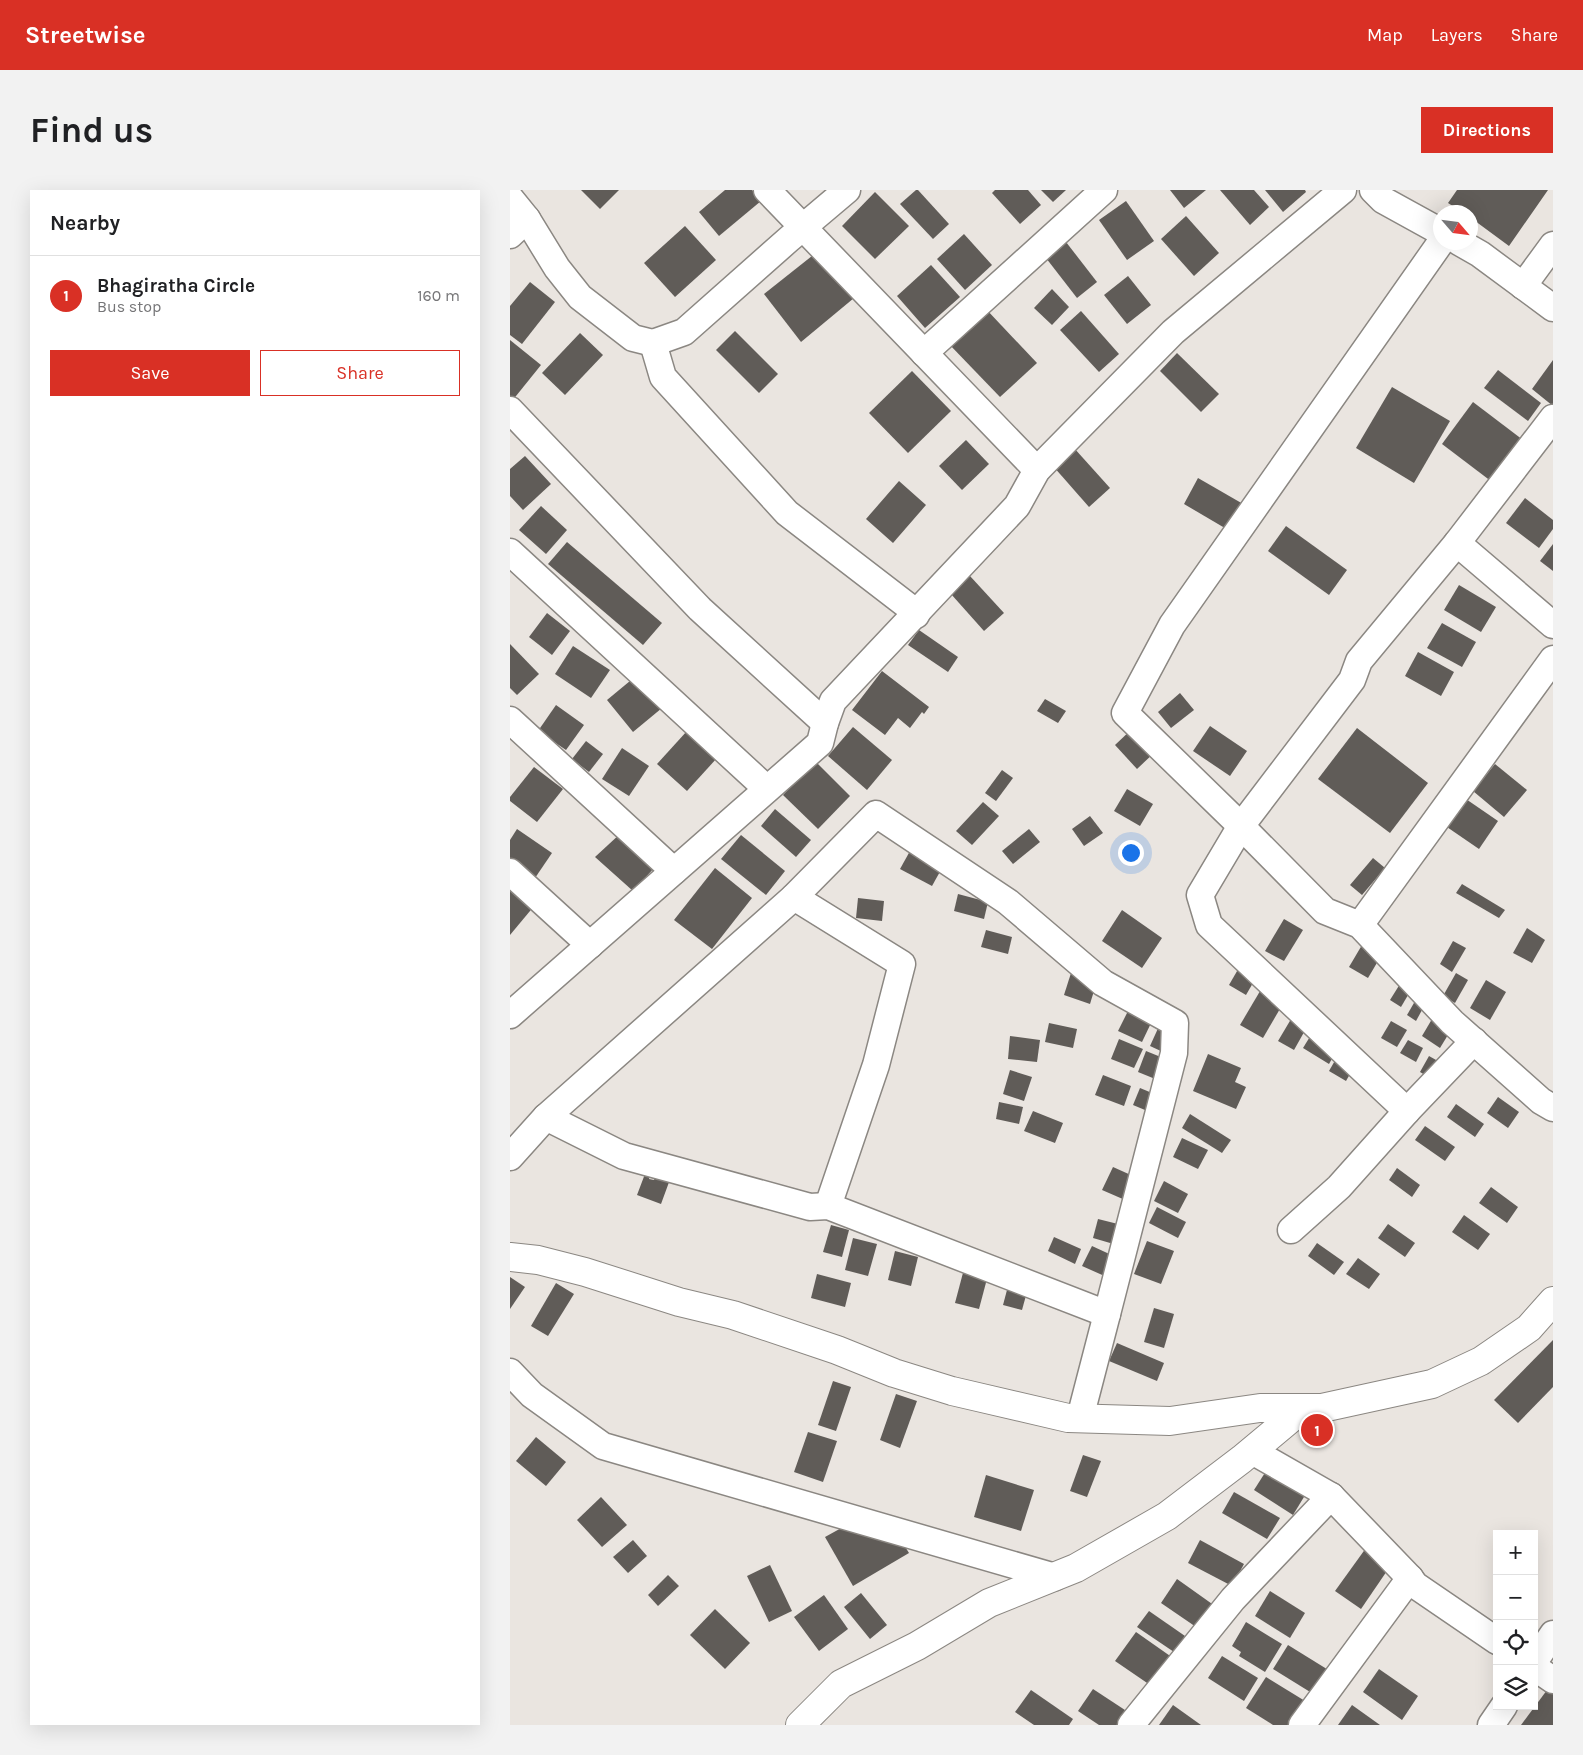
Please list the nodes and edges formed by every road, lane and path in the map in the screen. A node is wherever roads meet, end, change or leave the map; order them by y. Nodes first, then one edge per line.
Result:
1 (767, 190) edge
2 (847, 190) edge
3 (1104, 190) edge
4 (1343, 190) edge
5 (1373, 190) edge
6 (510, 198) edge
7 (519, 227) edge
8 (803, 227) junction
9 (1433, 228) edge
10 (1553, 245) edge
11 (1434, 250) edge
12 (1473, 250) edge
13 (1523, 286) junction
14 (1553, 308) edge
15 (653, 343) junction
16 (924, 353) junction
17 (510, 410) edge
18 (1553, 418) edge
19 (1037, 470) junction
20 (1457, 543) junction
21 (510, 552) edge
22 (916, 614) junction
23 (1553, 625) edge
24 (1553, 659) edge
25 (510, 720) edge
26 (825, 723) junction
27 (767, 789) junction
28 (1242, 826) junction
29 (674, 871) junction
30 (510, 872) edge
31 (794, 897) junction
32 (1360, 925) junction
33 (590, 945) junction
34 (510, 1015) edge
35 (1474, 1041) junction
36 (1553, 1108) edge
37 (1407, 1112) junction
38 (546, 1117) junction
39 (510, 1157) edge
40 (828, 1206) junction
41 (1291, 1230) dead end
42 (510, 1257) edge
43 (1553, 1302) edge
44 (1107, 1314) junction
45 (510, 1372) edge
46 (1302, 1409) junction
47 (1080, 1418) junction
48 (1252, 1451) junction
49 (1331, 1496) junction
50 (1055, 1577) junction
51 (1410, 1578) junction
52 (1553, 1634) edge
53 (1493, 1638) edge
54 (1538, 1656) edge
55 (1538, 1670) edge
56 (1553, 1680) edge
57 (1501, 1710) edge
58 (800, 1725) edge
59 (1131, 1725) edge
60 (1302, 1725) edge
61 (1491, 1725) edge

1 - 8 street
2 - 8 street
3 - 16 street
4 - 19 street
5 - 9 street
6 - 7 street
7 - 15 street
8 - 15 street
8 - 16 street
10 - 13 street
11 - 28 street
12 - 13 street
13 - 14 street
15 - 22 street
16 - 19 street
17 - 26 street
18 - 20 street
19 - 22 street
20 - 23 street
20 - 28 street
21 - 27 street
22 - 26 street
24 - 32 street
25 - 29 street
26 - 27 street
27 - 29 street
28 - 32 street
28 - 37 street
29 - 33 street
30 - 33 street
31 - 38 street
31 - 40 street
31 - 44 street
32 - 35 street
33 - 34 street
35 - 36 street
35 - 37 street
37 - 41 street
38 - 39 street
38 - 40 street
40 - 44 street
42 - 47 street
43 - 46 street
44 - 47 street
45 - 50 street
46 - 47 street
46 - 48 street
48 - 49 street
48 - 50 street
49 - 51 street
49 - 59 street
50 - 58 street
51 - 53 street
51 - 60 street
52 - 54 street
55 - 56 street
57 - 61 street

